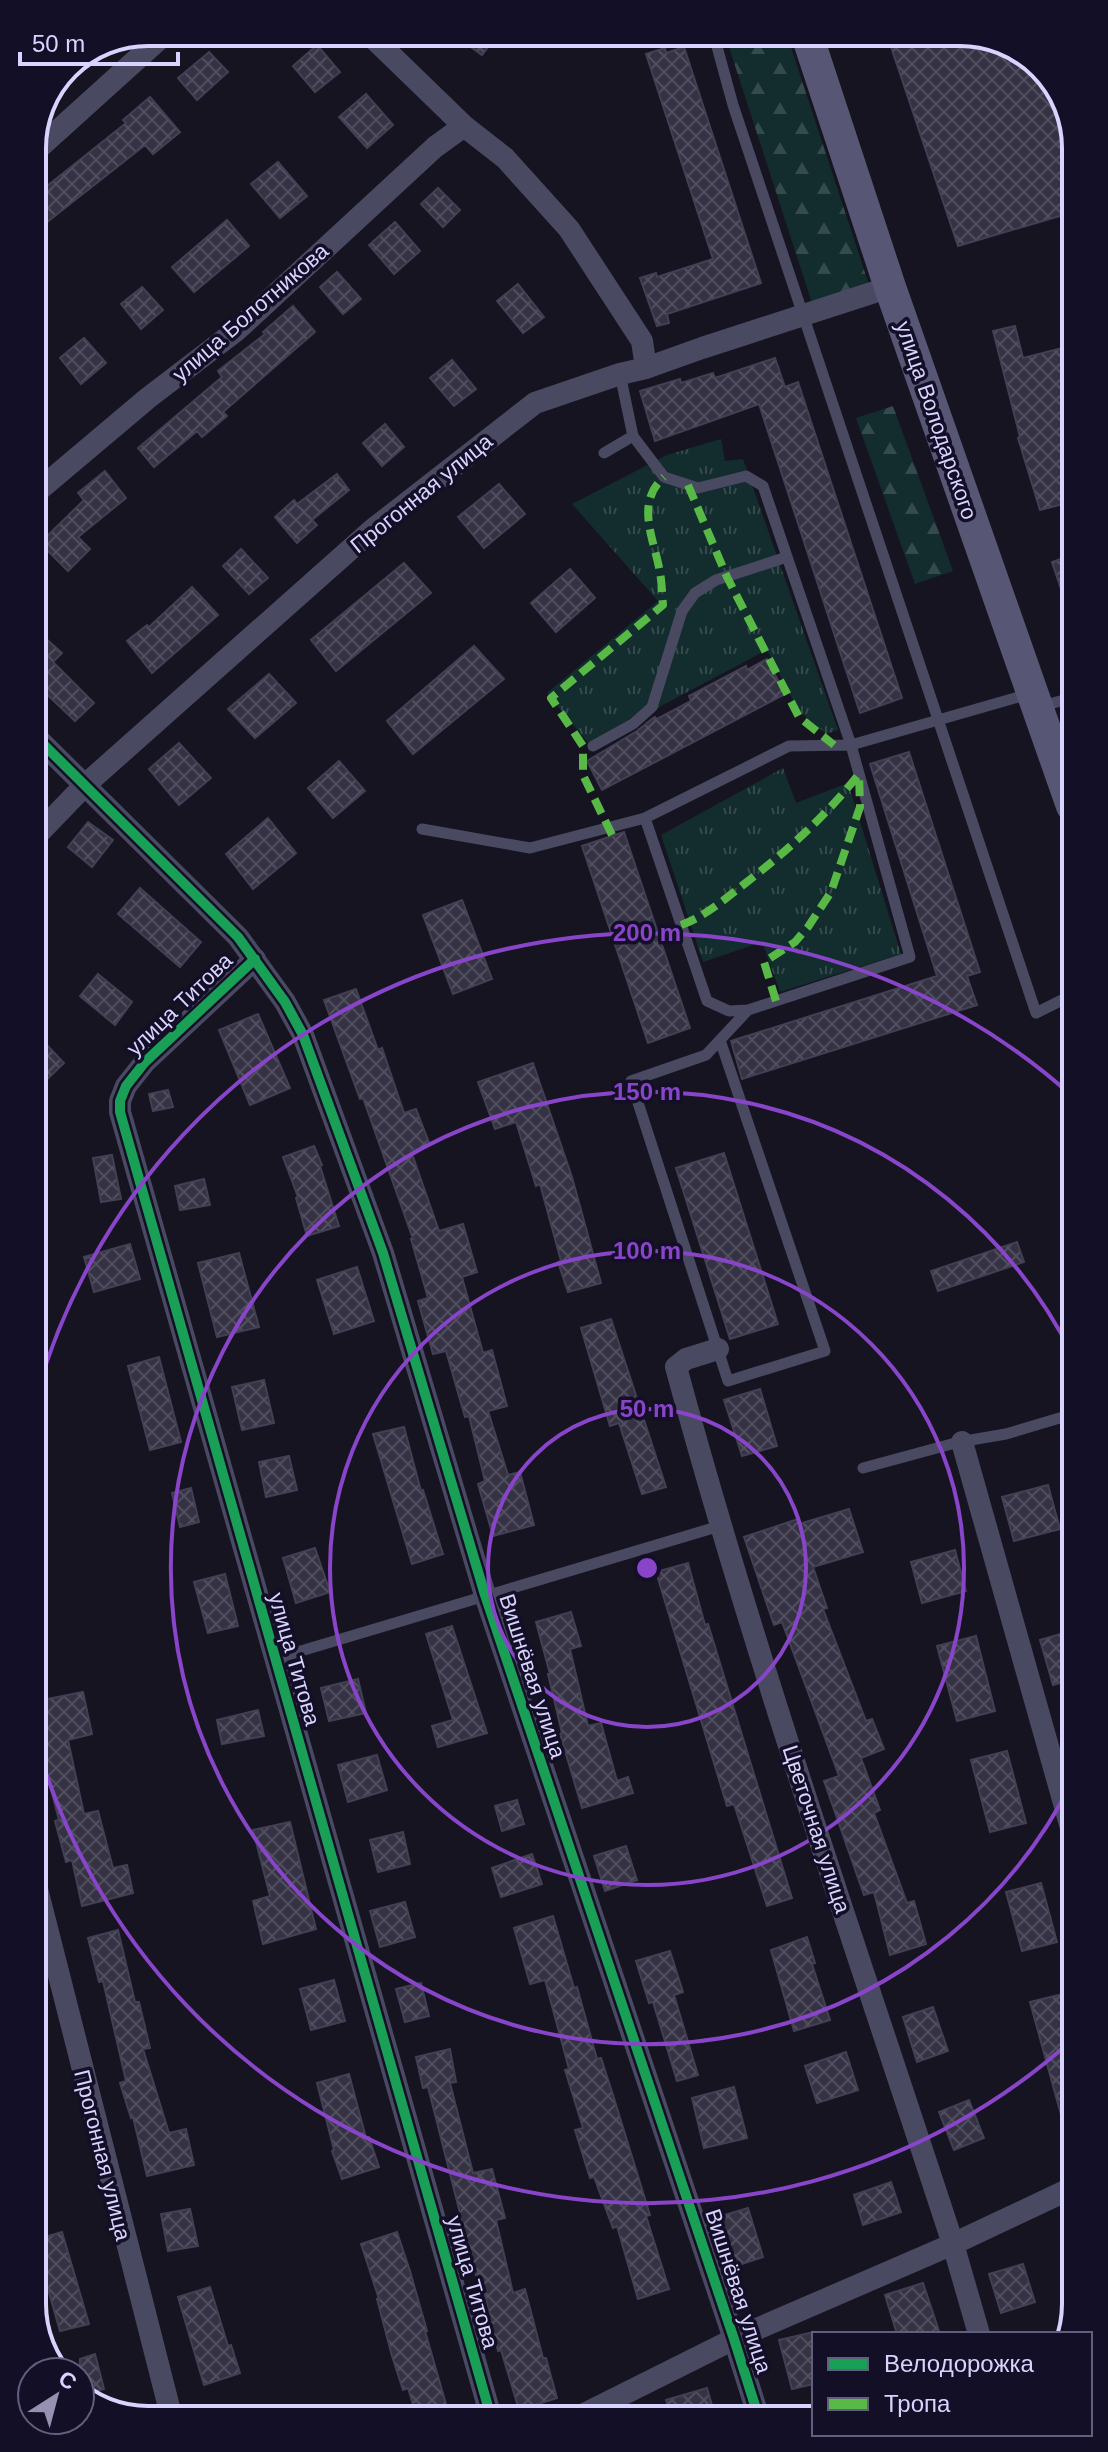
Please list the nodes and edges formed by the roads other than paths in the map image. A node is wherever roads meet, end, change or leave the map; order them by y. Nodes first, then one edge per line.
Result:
1 (152, 46) edge
2 (381, 46) edge
3 (717, 46) edge
4 (811, 46) edge
5 (464, 126) junction
6 (46, 141) edge
7 (890, 287) junction
8 (804, 316) junction
9 (646, 368) junction
10 (620, 374) junction
11 (633, 436) junction
12 (604, 453) dead end
13 (46, 484) edge
14 (787, 557) junction
15 (1062, 699) edge
16 (1036, 700) junction
17 (939, 719) junction
18 (851, 745) junction
19 (593, 746) dead end
20 (46, 747) edge
21 (1062, 758) edge
22 (85, 785) junction
23 (645, 818) junction
24 (46, 826) edge
25 (422, 829) dead end
26 (255, 959) junction
27 (1062, 1000) edge
28 (748, 1010) junction
29 (720, 1040) junction
30 (718, 1349) junction
31 (1062, 1417) edge
32 (962, 1442) junction
33 (863, 1468) dead end
34 (720, 1526) junction
35 (485, 1595) junction
36 (274, 1659) junction
37 (1062, 1796) edge
38 (46, 1925) edge
39 (1062, 2193) edge
40 (953, 2244) junction
41 (978, 2332) edge
42 (734, 2339) junction
43 (168, 2406) edge
44 (488, 2406) edge
45 (600, 2406) edge
46 (755, 2406) edge

1 - 6 street
2 - 5 street
3 - 8 lane
4 - 7 main road, улица Володарского
5 - 9 street
5 - 13 street, улица Болотникова
7 - 8 street, Прогонная улица
7 - 16 main road, улица Володарского
8 - 9 street, Прогонная улица
8 - 17 lane
9 - 10 street, Прогонная улица
10 - 11 lane
10 - 22 street, Прогонная улица
11 - 12 lane
11 - 14 lane
14 - 18 lane
14 - 19 lane
15 - 16 lane
16 - 17 lane
16 - 21 main road, улица Володарского
17 - 18 lane
17 - 27 lane
18 - 23 lane
18 - 28 lane
20 - 22 street, Вишнёвая улица
22 - 24 street, Прогонная улица
22 - 26 street, Вишнёвая улица
23 - 25 lane
23 - 28 lane
26 - 35 street, Вишнёвая улица
26 - 36 street, улица Титова
28 - 29 lane
29 - 30 lane
29 - 30 lane
30 - 34 street, Цветочная улица
31 - 32 lane
32 - 33 lane
32 - 37 street
34 - 35 lane
34 - 40 street, Цветочная улица
35 - 36 lane
35 - 42 street, Вишнёвая улица
36 - 44 street, улица Титова
38 - 43 street, Прогонная улица
39 - 40 street
40 - 41 street, Цветочная улица
40 - 42 street
42 - 45 street
42 - 46 street, Вишнёвая улица

